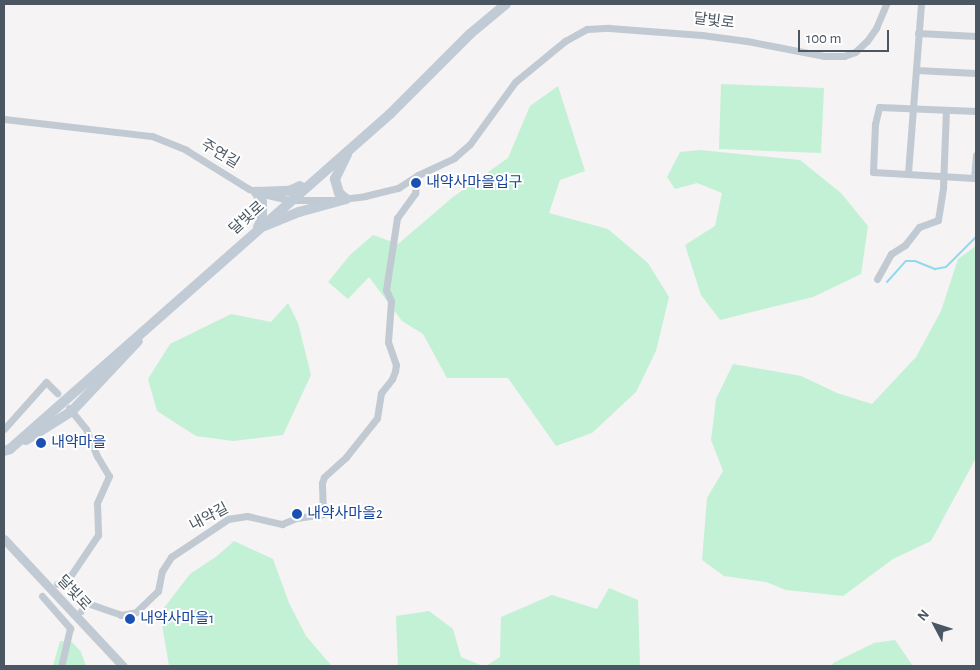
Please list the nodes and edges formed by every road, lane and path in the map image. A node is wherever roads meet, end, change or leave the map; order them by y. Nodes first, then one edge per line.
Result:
1 (506, 4) edge
2 (886, 4) edge
3 (921, 4) edge
4 (918, 33) junction
5 (976, 36) edge
6 (916, 70) junction
7 (976, 74) edge
8 (914, 109) junction
9 (946, 110) junction
10 (976, 111) edge
11 (4, 119) edge
12 (354, 145) junction
13 (976, 154) edge
14 (908, 173) junction
15 (418, 175) junction
16 (942, 176) junction
17 (310, 182) junction
18 (256, 192) junction
19 (346, 198) junction
20 (289, 200) junction
21 (256, 230) junction
22 (877, 280) dead end
23 (154, 321) junction
24 (57, 393) dead end
25 (70, 409) junction
26 (4, 429) edge
27 (7, 450) edge
28 (4, 539) edge
29 (69, 581) junction
30 (56, 584) dead end
31 (42, 596) dead end
32 (87, 603) junction
33 (81, 611) dead end
34 (61, 666) edge
35 (122, 666) edge

1 - 12 main road, 달빛로
2 - 15 street, 달빛로
3 - 4 street
4 - 5 street
4 - 6 street
6 - 7 street
6 - 8 street
8 - 9 street
8 - 14 street
8 - 14 street
9 - 10 street
9 - 16 street
11 - 18 street, 주연길
12 - 17 main road, 달빛로
12 - 19 main road
13 - 16 street
14 - 16 street
15 - 19 street, 주연길
15 - 32 street, 내약길
16 - 22 street
17 - 18 main road
17 - 20 main road, 달빛로
18 - 20 street, 주연길
18 - 21 main road
19 - 20 street, 주연길
19 - 21 main road
20 - 21 main road, 달빛로
21 - 23 main road, 달빛로
23 - 25 main road
23 - 27 main road, 달빛로
24 - 26 street
25 - 27 main road
25 - 29 street
28 - 35 street, 달빛로
29 - 30 street
29 - 32 street, 내약길
31 - 34 street
32 - 33 street

